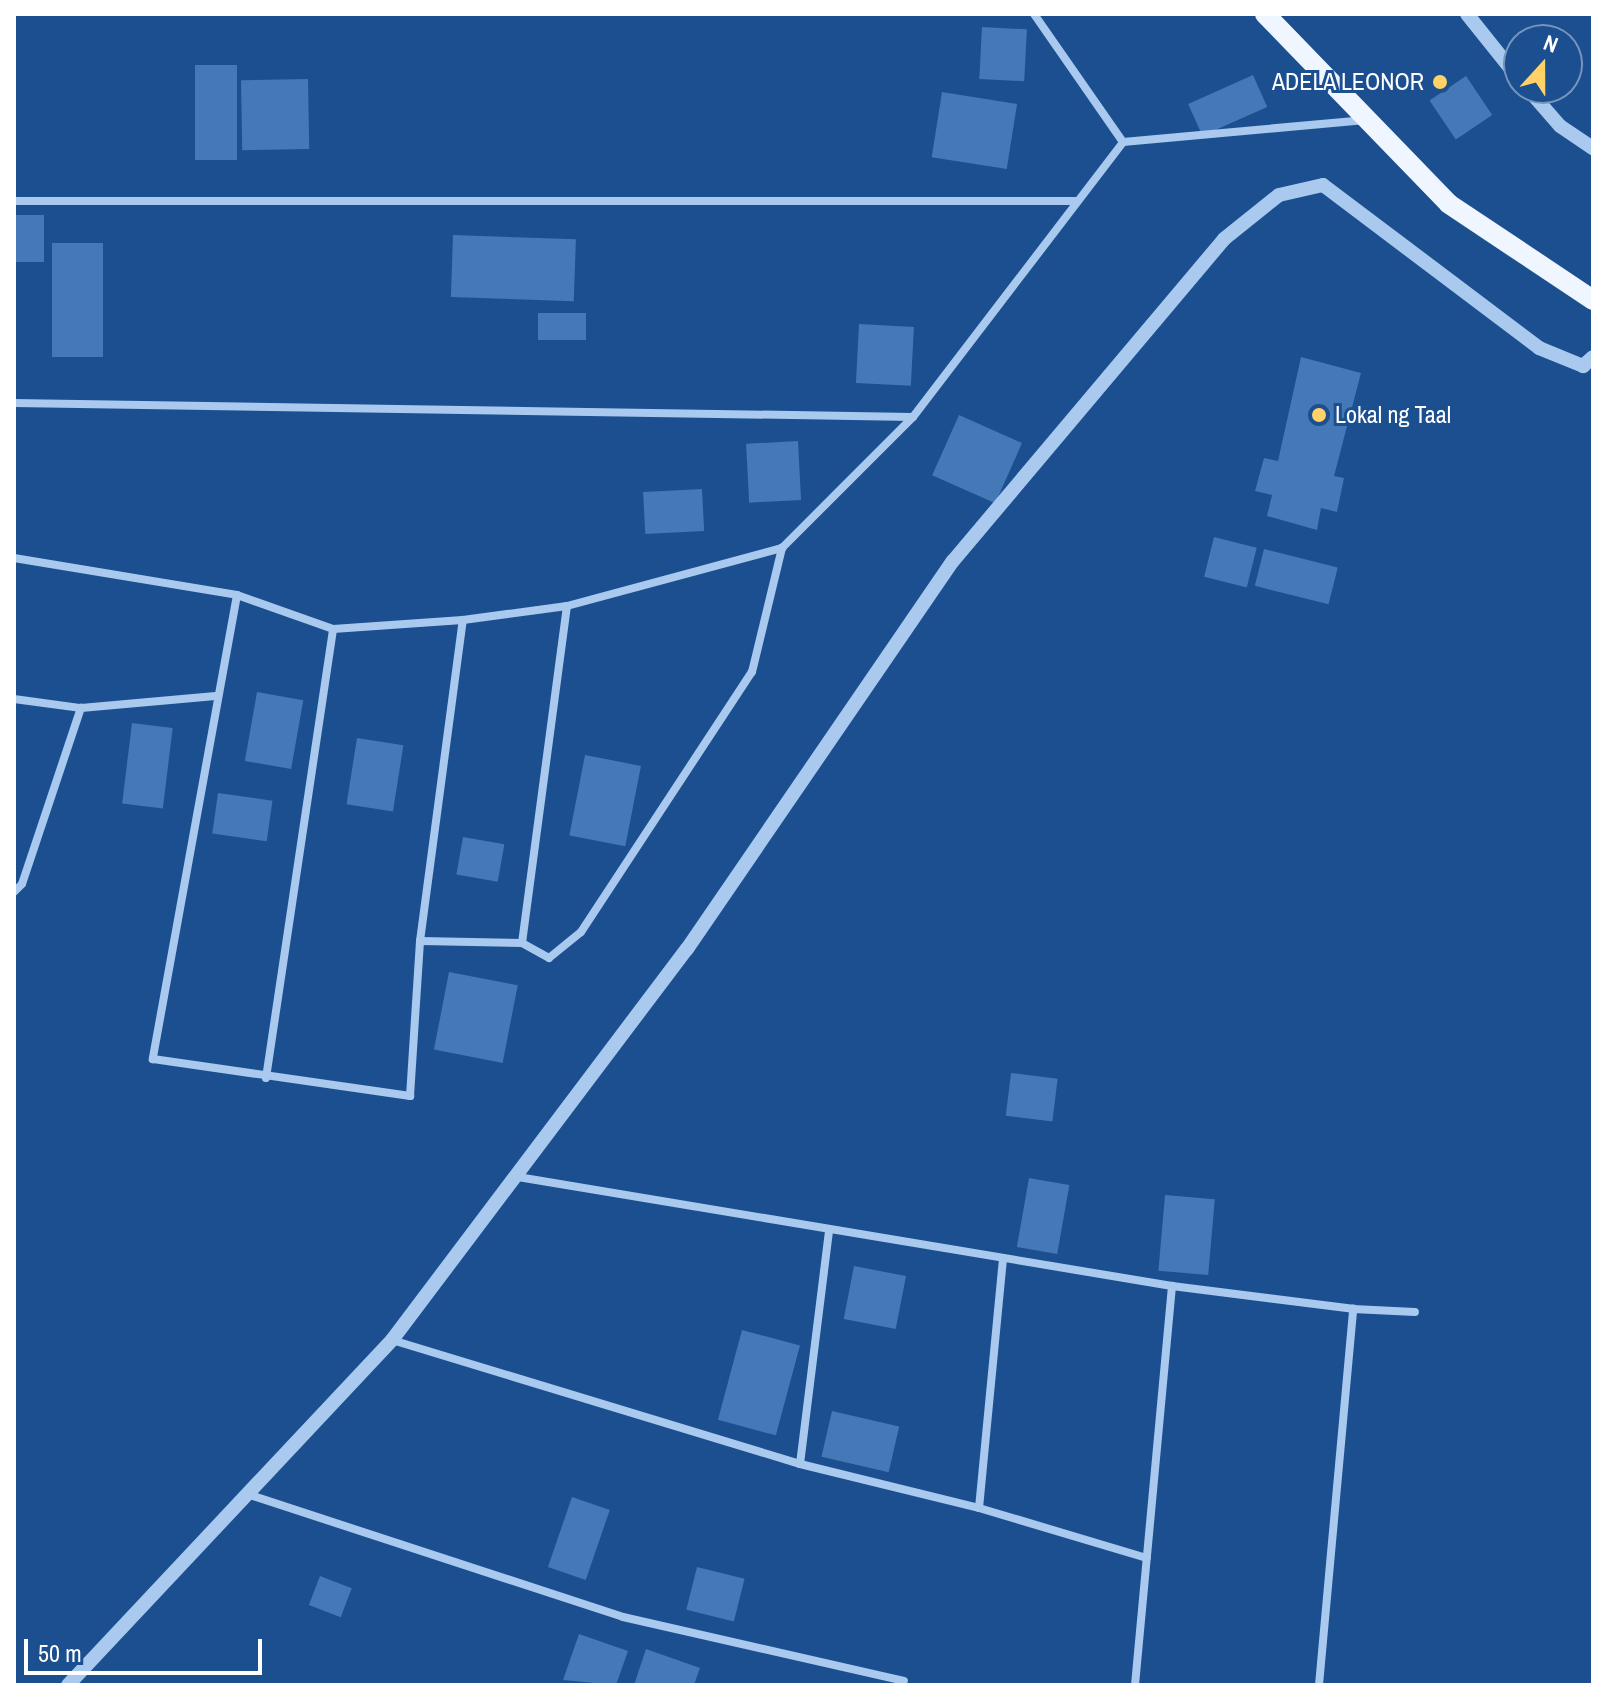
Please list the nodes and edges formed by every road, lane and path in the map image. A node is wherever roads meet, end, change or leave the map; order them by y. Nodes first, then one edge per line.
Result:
1 (1034, 14) edge
2 (1265, 14) edge
3 (1467, 14) edge
4 (1503, 59) edge
5 (1541, 104) edge
6 (1363, 120) junction
7 (1123, 142) junction
8 (1593, 148) edge
9 (14, 201) edge
10 (1077, 201) junction
11 (1593, 300) edge
12 (1593, 357) edge
13 (14, 403) edge
14 (913, 417) junction
15 (782, 548) junction
16 (14, 558) edge
17 (237, 595) junction
18 (567, 606) junction
19 (463, 620) junction
20 (333, 629) junction
21 (215, 696) junction
22 (14, 699) edge
23 (81, 708) junction
24 (14, 892) edge
25 (420, 941) junction
26 (522, 943) junction
27 (266, 1078) junction
28 (518, 1177) junction
29 (829, 1230) junction
30 (1003, 1260) junction
31 (1172, 1286) junction
32 (1353, 1309) junction
33 (1415, 1312) dead end
34 (392, 1340) junction
35 (800, 1464) junction
36 (250, 1495) junction
37 (979, 1508) junction
38 (1147, 1558) junction
39 (904, 1681) dead end
40 (68, 1685) edge
41 (1135, 1685) edge
42 (1319, 1685) edge

1 - 7 street
2 - 6 main road
3 - 4 street
5 - 8 street
6 - 7 street
6 - 11 main road
7 - 10 street
9 - 10 street
10 - 14 street
12 - 28 street
13 - 14 street
14 - 15 street
15 - 18 street
15 - 26 street
16 - 17 street
17 - 20 street
17 - 21 street
18 - 19 street
18 - 26 street
19 - 20 street
19 - 25 street
20 - 27 street
21 - 23 street
21 - 27 street
22 - 23 street
23 - 24 street
25 - 26 street
25 - 27 street
28 - 29 street
28 - 34 street
29 - 30 street
29 - 35 street
30 - 31 street
30 - 37 street
31 - 32 street
31 - 38 street
32 - 33 street
32 - 42 street
34 - 35 street
34 - 36 street
35 - 37 street
36 - 39 street
36 - 40 street
37 - 38 street
38 - 41 street

